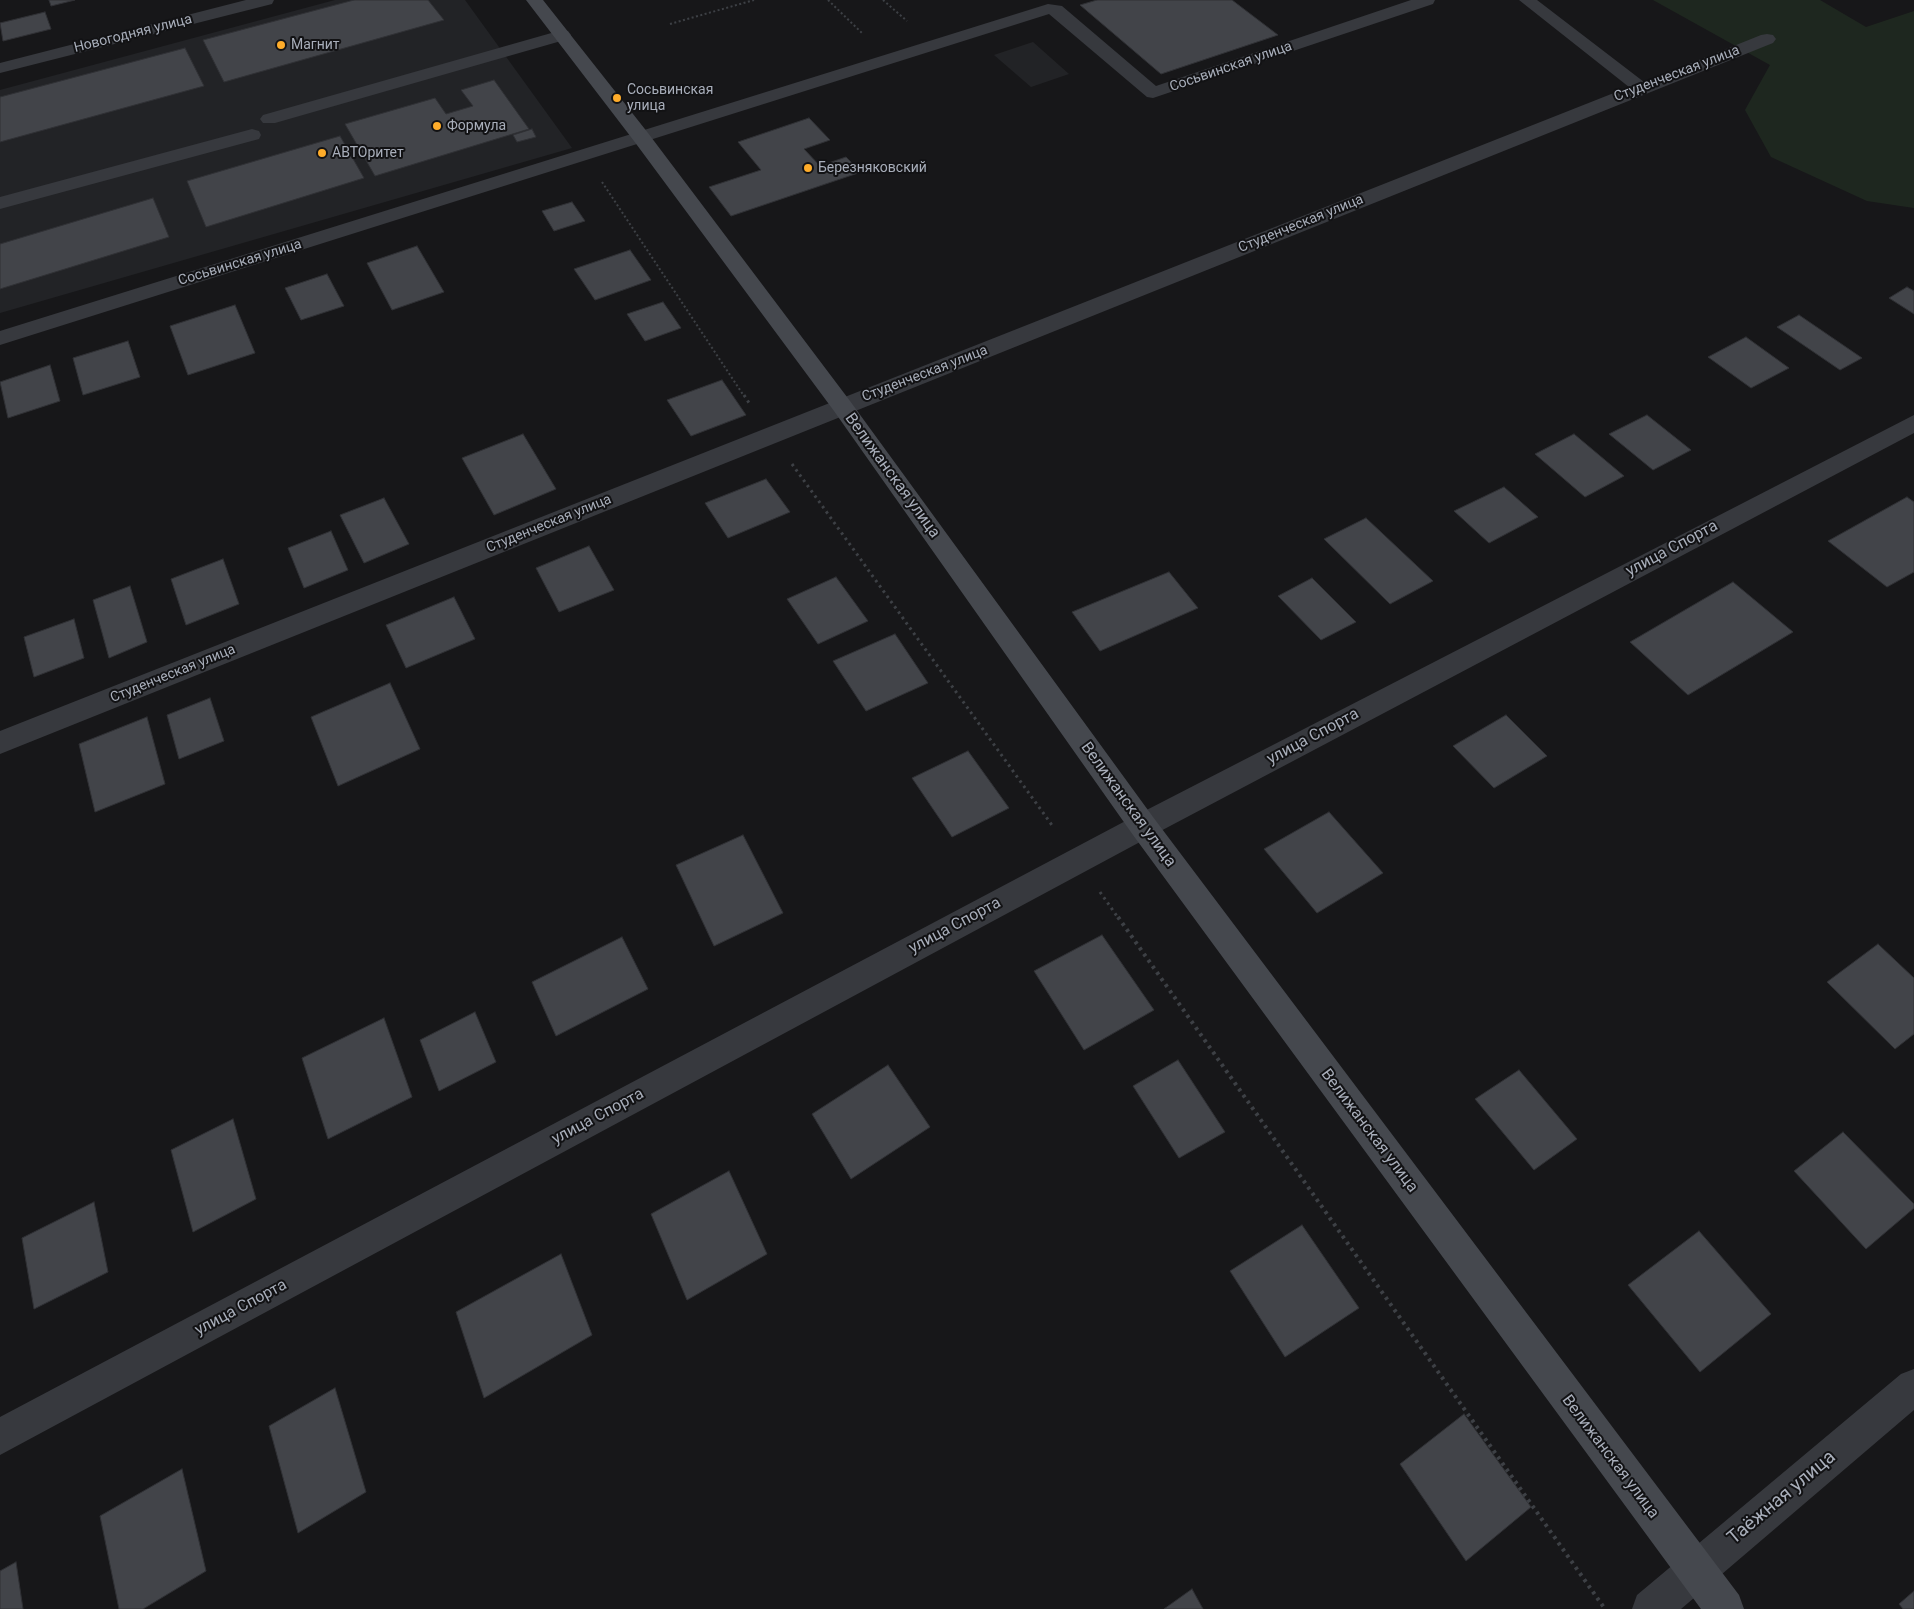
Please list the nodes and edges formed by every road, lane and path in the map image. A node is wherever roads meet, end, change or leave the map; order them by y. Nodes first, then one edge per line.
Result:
1 (266, 0) edge
2 (534, 0) edge
3 (754, 0) edge
4 (828, 0) edge
5 (1427, 0) edge
6 (1527, 0) edge
7 (670, 24) dead end
8 (562, 35) junction
9 (1767, 39) dead end
10 (868, 40) dead end
11 (0, 68) edge
12 (1641, 88) junction
13 (269, 119) dead end
14 (252, 134) dead end
15 (641, 137) junction
16 (0, 203) edge
17 (0, 338) edge
18 (842, 406) junction
19 (1914, 422) edge
20 (0, 743) edge
21 (1142, 826) junction
22 (1914, 1387) edge
23 (0, 1437) edge
24 (1696, 1571) junction
25 (1651, 1609) edge
26 (1725, 1609) edge

1 - 11 street, Новогодняя улица
2 - 8 street, Велижанская улица
3 - 7 path
4 - 10 path
5 - 15 street, Сосьвинская улица
6 - 12 street
8 - 13 street
8 - 15 street, Велижанская улица
9 - 12 street, Студенческая улица
12 - 18 street, Студенческая улица
14 - 16 street
15 - 17 street, Сосьвинская улица
15 - 18 street, Велижанская улица
18 - 20 street, Студенческая улица
18 - 21 street, Велижанская улица
19 - 21 street, улица Спорта
21 - 23 street, улица Спорта
21 - 24 street, Велижанская улица
22 - 24 street, Таёжная улица
24 - 25 street, Таёжная улица
24 - 26 street, Велижанская улица

